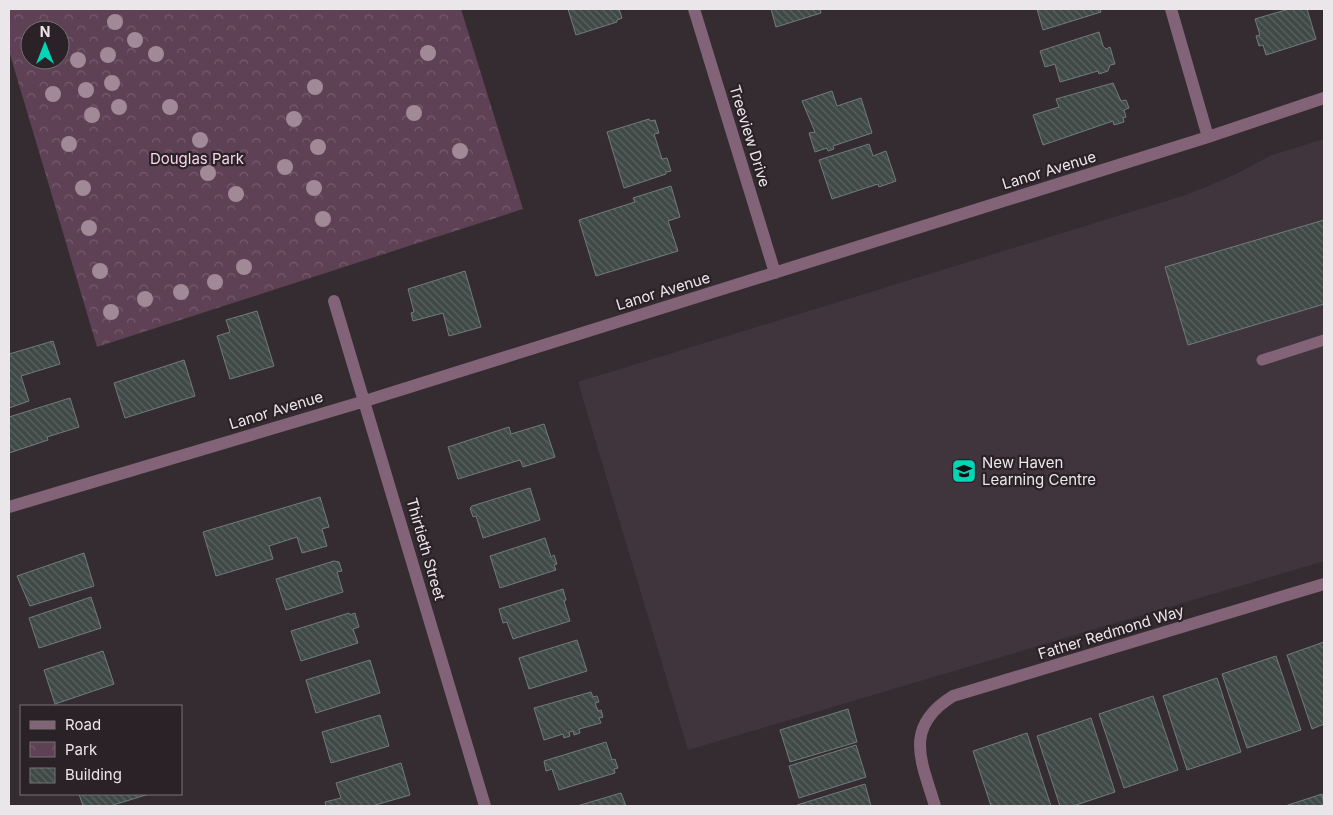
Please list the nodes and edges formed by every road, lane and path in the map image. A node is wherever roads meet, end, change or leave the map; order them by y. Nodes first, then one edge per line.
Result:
1 (694, 9) edge
2 (1170, 9) edge
3 (1324, 98) edge
4 (1208, 137) junction
5 (775, 273) junction
6 (334, 301) dead end
7 (1324, 340) edge
8 (1262, 360) dead end
9 (365, 401) junction
10 (9, 507) edge
11 (1324, 584) edge
12 (486, 806) edge
13 (935, 806) edge

1 - 5 street, Treeview Drive
2 - 4 street
3 - 4 street, Lanor Avenue
4 - 5 street, Lanor Avenue
5 - 9 street, Lanor Avenue
6 - 9 street, Thirtieth Street
7 - 8 lane
9 - 10 street, Lanor Avenue
9 - 12 street, Thirtieth Street
11 - 13 street, Father Redmond Way

